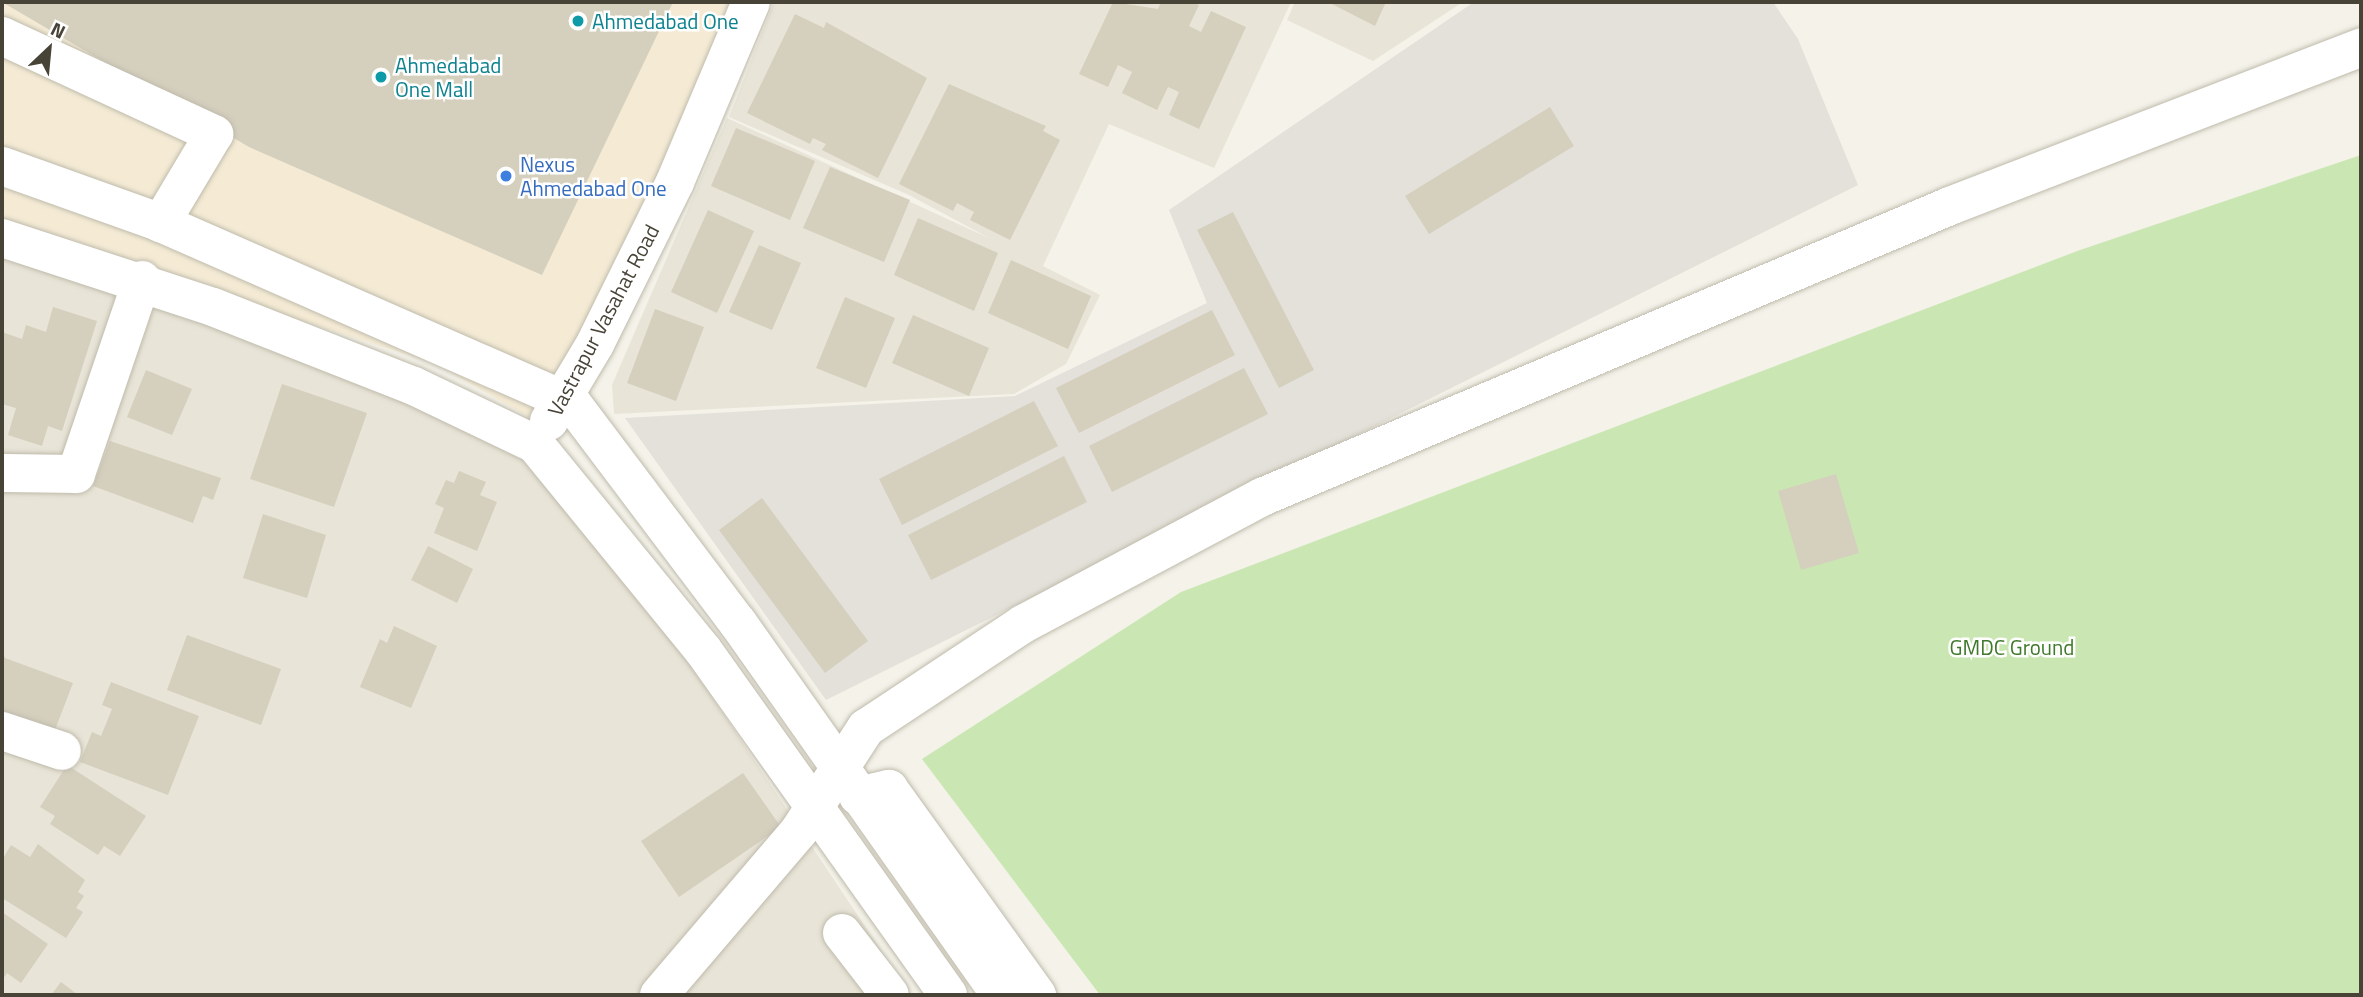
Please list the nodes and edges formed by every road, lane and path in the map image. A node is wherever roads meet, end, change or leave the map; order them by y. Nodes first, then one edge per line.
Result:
1 (751, 2) edge
2 (2, 36) edge
3 (2361, 47) edge
4 (2, 166) edge
5 (161, 223) junction
6 (2, 238) edge
7 (142, 280) junction
8 (563, 399) junction
9 (535, 444) junction
10 (2, 473) edge
11 (2, 731) edge
12 (62, 751) dead end
13 (849, 783) junction
14 (815, 807) junction
15 (842, 933) dead end
16 (659, 995) edge
17 (890, 995) edge
18 (948, 995) edge
19 (1000, 995) edge
20 (1037, 995) edge

1 - 8 street, Vastrapur Vasahat Road
2 - 5 street
3 - 13 street
4 - 5 street
5 - 8 street
6 - 7 street
7 - 9 street
7 - 10 street
8 - 9 street, Vastrapur Vasahat Road
8 - 13 street
9 - 14 street
11 - 12 street
13 - 14 street
13 - 19 street
13 - 20 street
14 - 16 street
14 - 18 street
15 - 17 street

